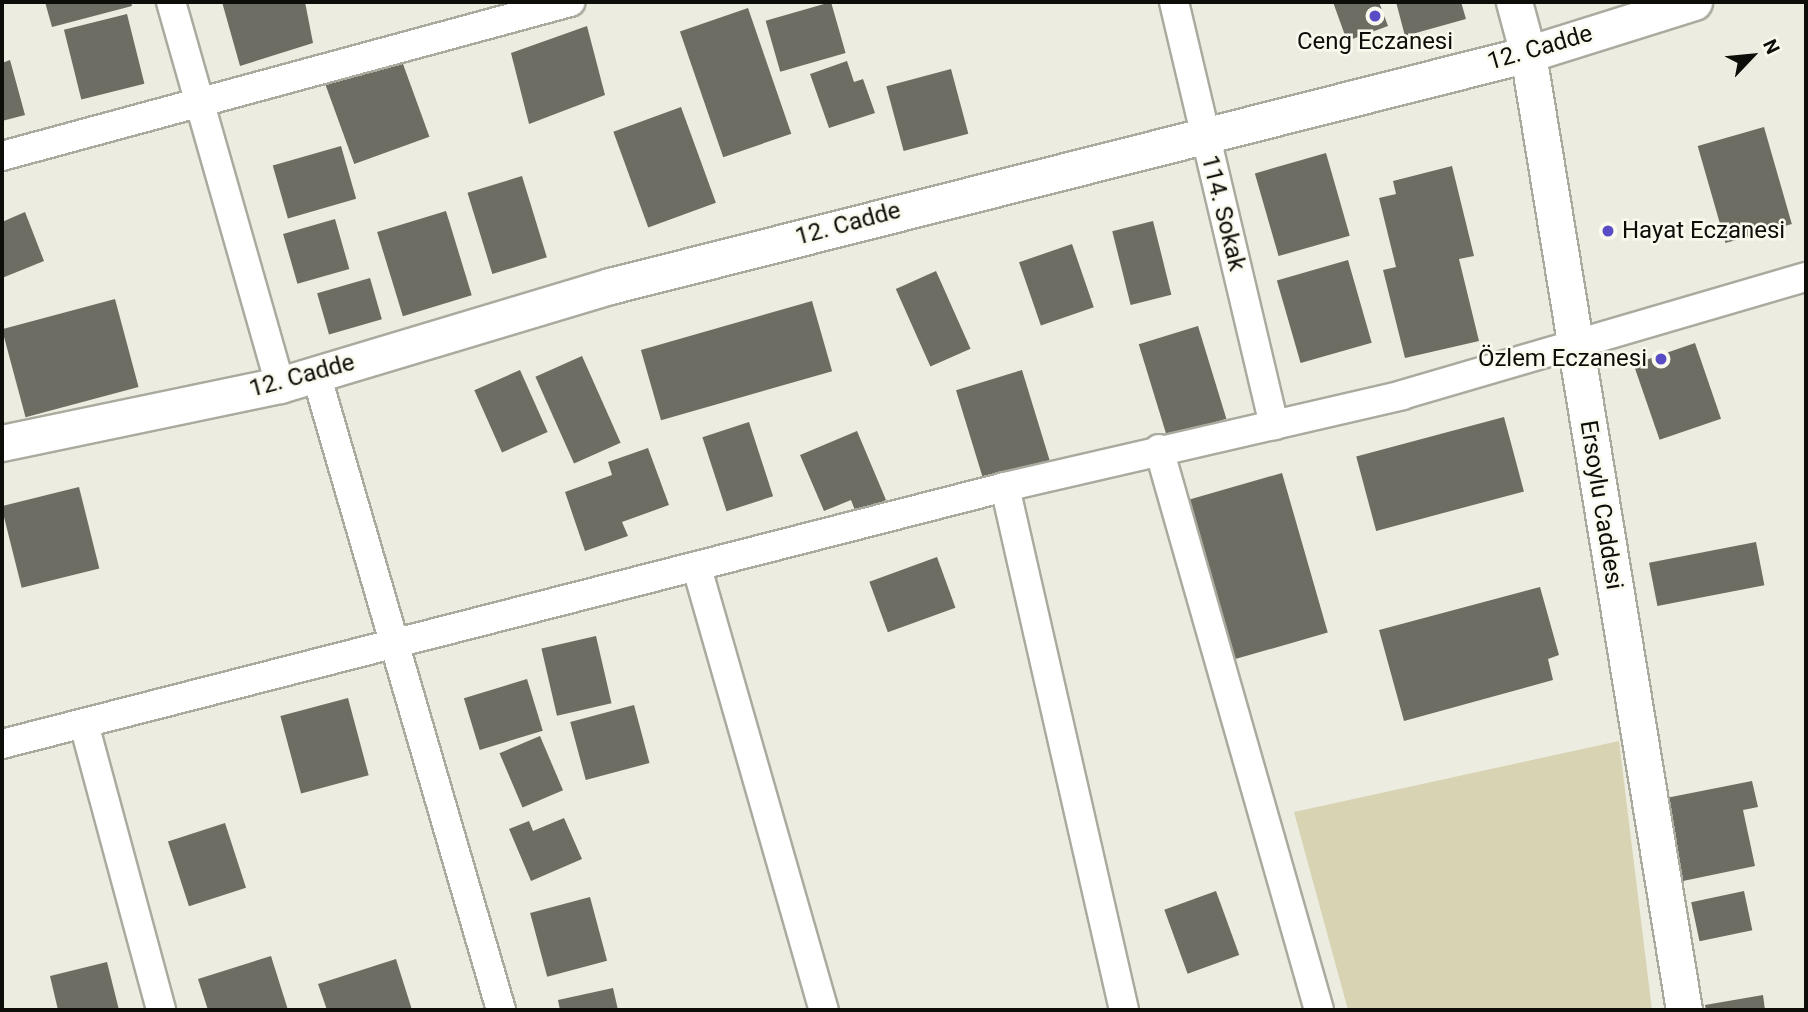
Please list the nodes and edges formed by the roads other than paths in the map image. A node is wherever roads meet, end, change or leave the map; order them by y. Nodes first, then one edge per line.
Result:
1 (171, 2) edge
2 (570, 2) edge
3 (1174, 2) edge
4 (1514, 2) edge
5 (1694, 2) edge
6 (508, 10) edge
7 (1528, 54) junction
8 (201, 106) junction
9 (1203, 131) junction
10 (2, 156) edge
11 (1806, 277) edge
12 (1576, 348) junction
13 (316, 374) junction
14 (280, 385) junction
15 (1273, 425) junction
16 (2, 443) edge
17 (1158, 449) junction
18 (1004, 487) junction
19 (698, 568) junction
20 (395, 647) junction
21 (84, 724) junction
22 (2, 744) edge
23 (161, 1010) edge
24 (501, 1010) edge
25 (824, 1010) edge
26 (1124, 1010) edge
27 (1319, 1010) edge
28 (1684, 1010) edge

1 - 8 street
2 - 6 street
3 - 9 street, 114. Sokak
4 - 7 street, Ersoylu Caddesi
5 - 7 street, 12. Cadde
6 - 8 street
7 - 9 street, 12. Cadde
7 - 12 street, Ersoylu Caddesi
8 - 10 street
8 - 14 street
9 - 13 street, 12. Cadde
9 - 15 street, 114. Sokak
11 - 12 street
12 - 15 street
12 - 28 street, Ersoylu Caddesi
13 - 14 street, 12. Cadde
13 - 20 street
14 - 16 street, 12. Cadde
15 - 17 street
17 - 18 street
17 - 27 street
18 - 19 street
18 - 26 street
19 - 20 street
19 - 25 street
20 - 21 street
20 - 24 street
21 - 22 street
21 - 23 street

